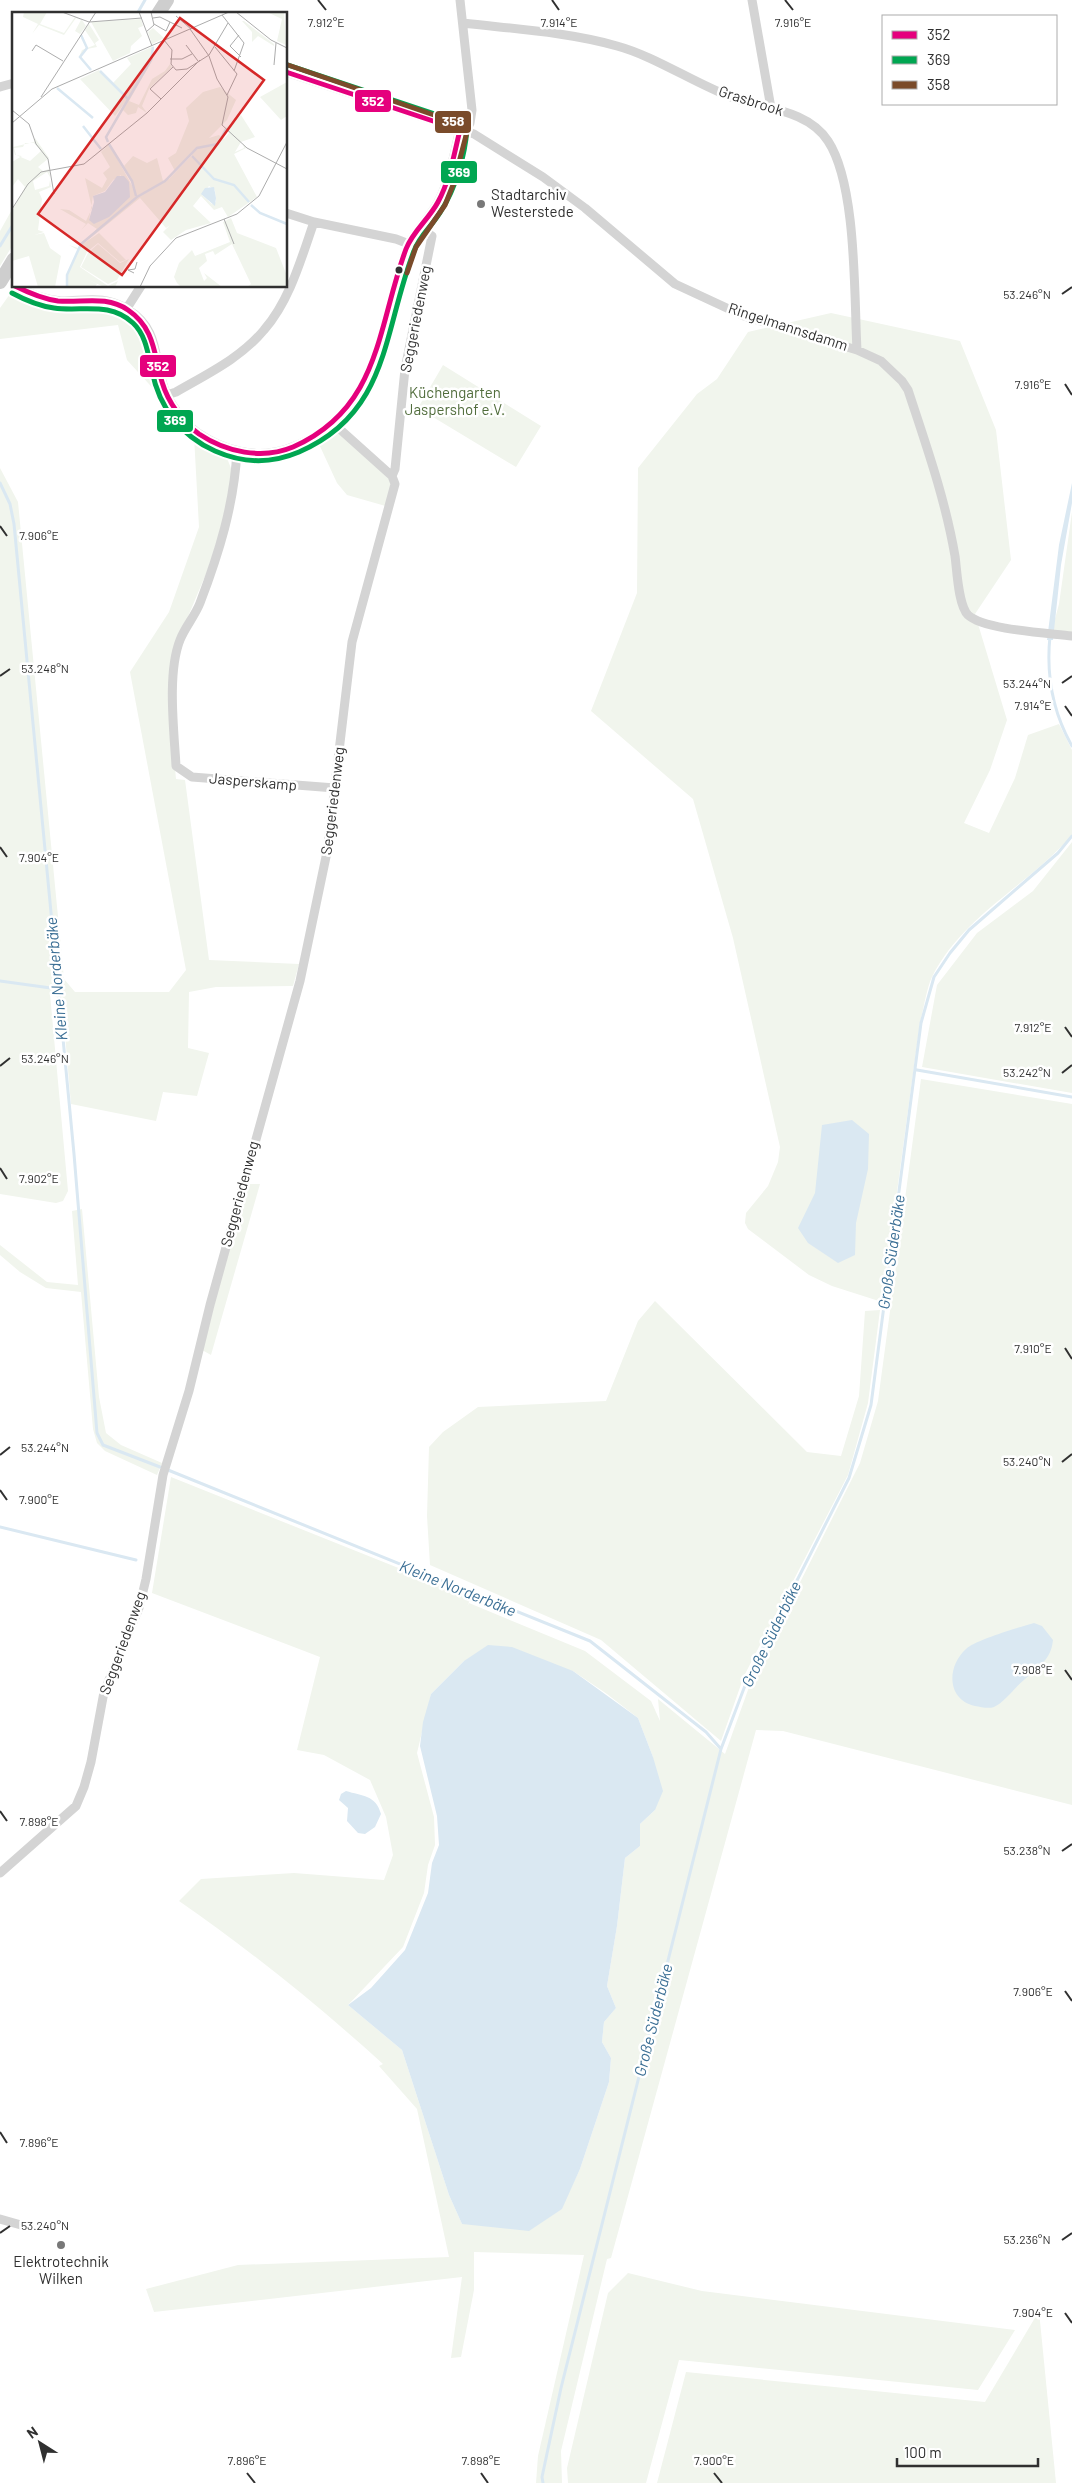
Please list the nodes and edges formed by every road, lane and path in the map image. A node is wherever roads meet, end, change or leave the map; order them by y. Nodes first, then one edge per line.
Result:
1 (167, 0) edge
2 (460, 0) edge
3 (752, 0) edge
4 (159, 12) edge
5 (463, 23) junction
6 (288, 73) edge
7 (771, 108) junction
8 (463, 130) junction
9 (288, 214) edge
10 (314, 222) junction
11 (420, 228) junction
12 (409, 244) junction
13 (12, 267) edge
14 (8, 283) edge
15 (20, 288) edge
16 (140, 288) edge
17 (127, 308) junction
18 (857, 350) junction
19 (167, 395) junction
20 (333, 423) junction
21 (237, 451) junction
22 (392, 476) junction
23 (1072, 636) edge
24 (335, 788) junction
25 (0, 1873) edge
26 (0, 2219) edge
27 (21, 2225) dead end

1 - 4 main road
2 - 5 street
3 - 7 street
5 - 7 street, Grasbrook
5 - 8 street
6 - 8 street, Ringelmannsdamm
7 - 18 street, Grasbrook
8 - 11 street
8 - 18 street, Ringelmannsdamm
9 - 10 street
10 - 12 street
10 - 19 street
11 - 12 street
11 - 22 street, Seggeriedenweg
12 - 20 street
13 - 14 main road
15 - 17 street
16 - 17 street
17 - 19 street
18 - 23 street, Ringelmannsdamm
19 - 21 street
20 - 21 street
20 - 22 street
21 - 24 street, Jasperskamp
22 - 24 street, Seggeriedenweg
24 - 25 street, Seggeriedenweg
26 - 27 street

